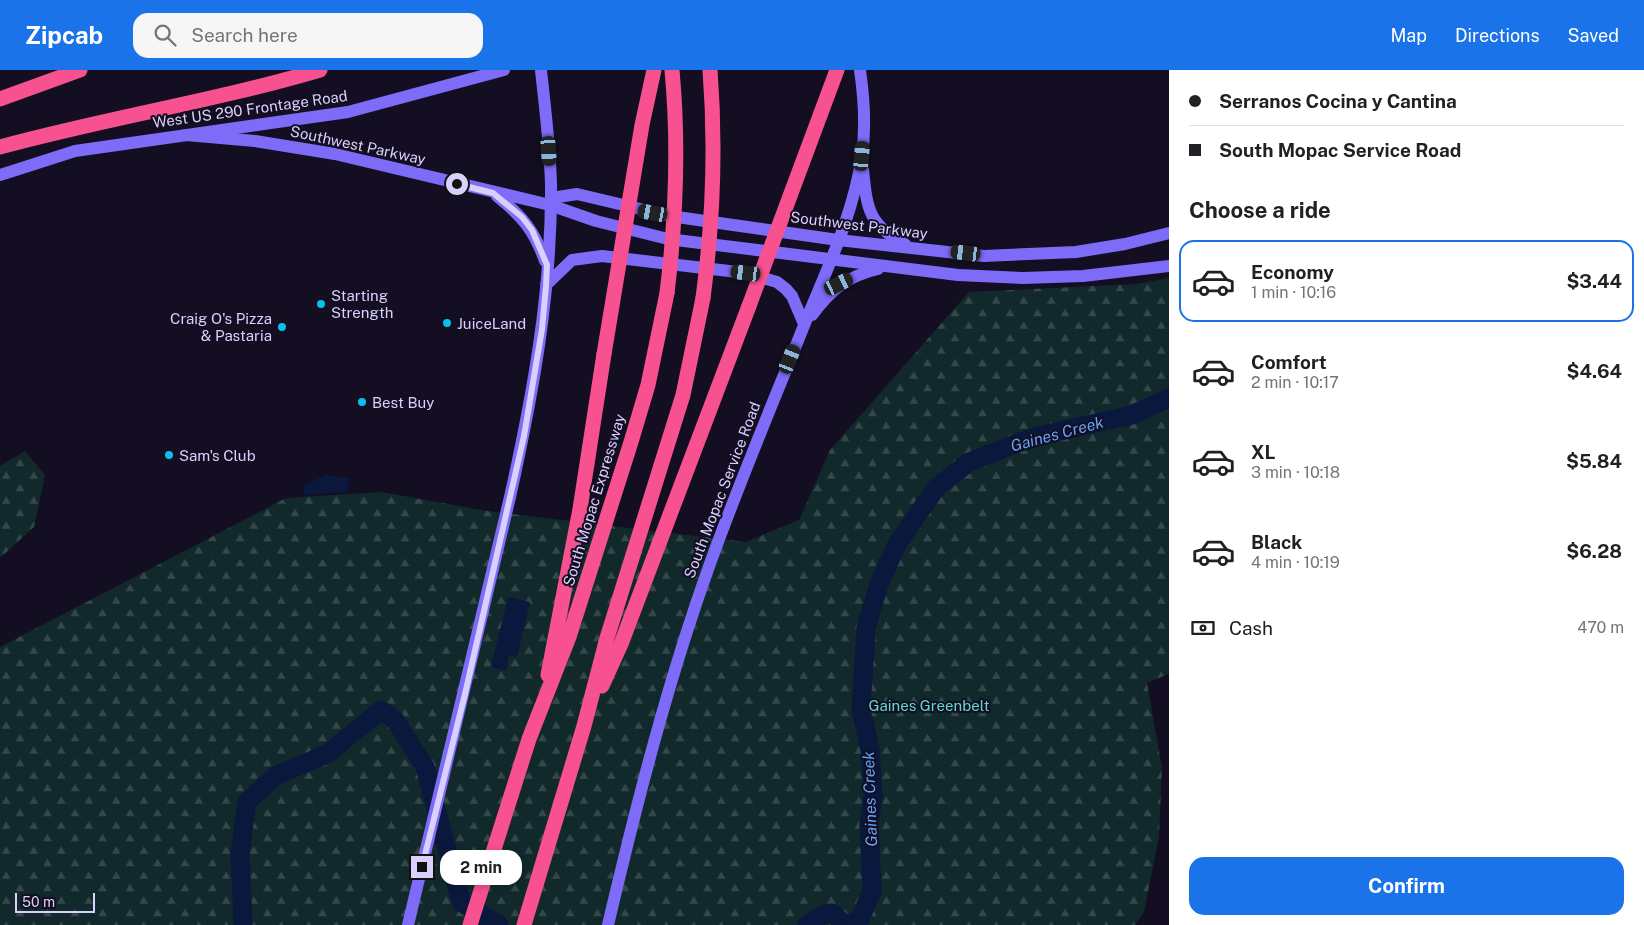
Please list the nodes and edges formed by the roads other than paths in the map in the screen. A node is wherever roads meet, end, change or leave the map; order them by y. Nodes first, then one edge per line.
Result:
1 (80, 70) edge
2 (320, 70) edge
3 (504, 70) edge
4 (541, 70) edge
5 (654, 70) edge
6 (672, 70) edge
7 (710, 70) edge
8 (837, 70) edge
9 (860, 70) edge
10 (0, 99) edge
11 (186, 135) junction
12 (0, 147) edge
13 (862, 156) junction
14 (0, 174) edge
15 (493, 193) junction
16 (554, 201) junction
17 (1169, 233) edge
18 (838, 240) junction
19 (909, 247) junction
20 (830, 260) junction
21 (547, 265) junction
22 (1169, 266) edge
23 (886, 267) junction
24 (546, 286) junction
25 (804, 324) junction
26 (543, 703) junction
27 (584, 726) junction
28 (408, 925) edge
29 (470, 925) edge
30 (524, 925) edge
31 (608, 925) edge

1 - 10 highway
2 - 12 highway
3 - 11 main road, West US 290 Frontage Road
4 - 16 main road
5 - 26 highway, bridge
6 - 26 highway, South Mopac Expressway, bridge
7 - 27 highway, bridge
8 - 27 highway, bridge
9 - 13 main road, South Mopac Service Road
11 - 14 main road, West US 290 Frontage Road
11 - 15 main road, Southwest Parkway
13 - 18 main road, South Mopac Service Road
13 - 19 main road
15 - 16 main road, Southwest Parkway
15 - 21 main road
16 - 18 main road, Southwest Parkway
16 - 20 main road, Southwest Parkway
16 - 21 main road
17 - 19 main road, Southwest Parkway
18 - 19 main road, Southwest Parkway
18 - 20 main road, South Mopac Service Road
20 - 23 main road, Southwest Parkway
20 - 25 main road, South Mopac Service Road
21 - 24 main road
22 - 23 main road, Southwest Parkway
23 - 25 main road
24 - 25 main road
24 - 28 main road
25 - 31 main road, South Mopac Service Road
26 - 29 highway, South Mopac Expressway
27 - 30 highway

